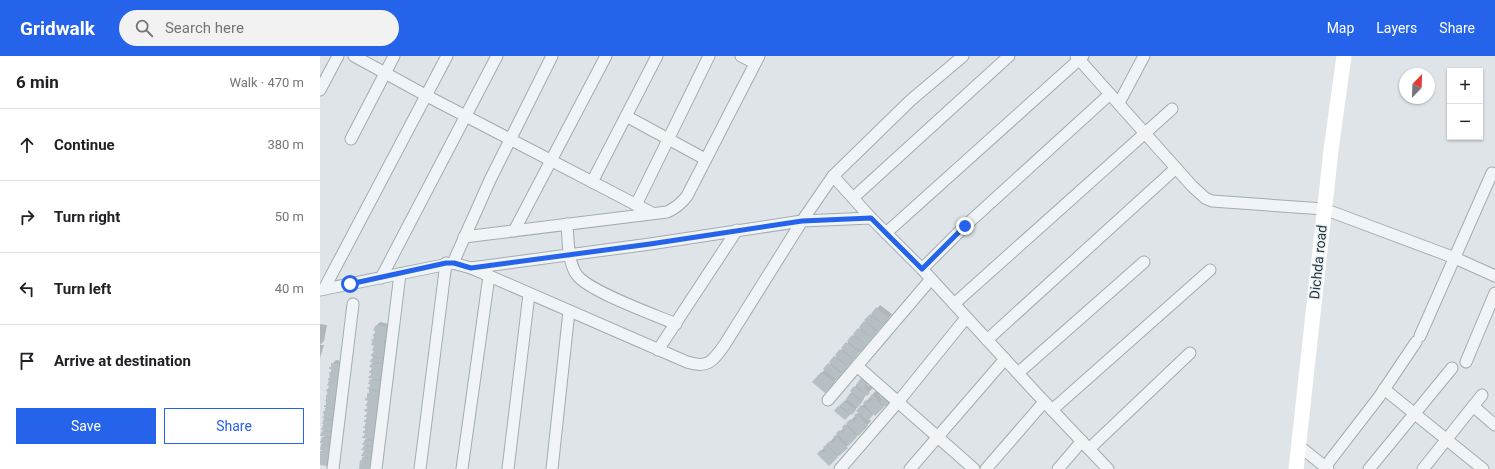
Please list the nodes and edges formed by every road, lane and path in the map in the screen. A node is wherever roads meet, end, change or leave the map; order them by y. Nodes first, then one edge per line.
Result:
1 (338, 56) edge
2 (354, 56) edge
3 (394, 56) edge
4 (447, 56) edge
5 (497, 56) edge
6 (552, 56) edge
7 (606, 56) edge
8 (657, 56) edge
9 (709, 56) edge
10 (741, 56) edge
11 (963, 56) edge
12 (1009, 56) edge
13 (1144, 56) edge
14 (1344, 56) edge
15 (1080, 57) edge
16 (757, 60) edge
17 (385, 73) junction
18 (320, 90) edge
19 (1110, 94) junction
20 (427, 96) junction
21 (1119, 103) junction
22 (1172, 109) dead end
23 (466, 116) junction
24 (626, 116) junction
25 (1145, 133) junction
26 (351, 139) dead end
27 (510, 139) junction
28 (668, 139) junction
29 (705, 159) junction
30 (551, 160) junction
31 (1176, 168) junction
32 (1492, 173) dead end
33 (833, 176) junction
34 (592, 182) junction
35 (853, 198) junction
36 (636, 205) junction
37 (1324, 209) junction
38 (653, 213) junction
39 (871, 218) junction
40 (802, 221) junction
41 (567, 224) junction
42 (737, 230) junction
43 (514, 231) junction
44 (886, 233) junction
45 (464, 237) junction
46 (570, 254) junction
47 (1454, 258) junction
48 (1144, 262) dead end
49 (450, 263) junction
50 (471, 268) junction
51 (922, 269) junction
52 (1210, 270) dead end
53 (400, 274) junction
54 (489, 276) junction
55 (1495, 276) edge
56 (381, 278) junction
57 (931, 280) junction
58 (322, 290) edge
59 (529, 294) junction
60 (1495, 294) edge
61 (353, 304) dead end
62 (954, 304) junction
63 (568, 311) junction
64 (966, 318) junction
65 (676, 324) junction
66 (987, 340) junction
67 (658, 350) junction
68 (1190, 353) dead end
69 (1005, 359) junction
70 (1466, 362) dead end
71 (857, 366) junction
72 (1452, 368) dead end
73 (1018, 373) junction
74 (1384, 389) junction
75 (1482, 395) dead end
76 (828, 400) dead end
77 (898, 402) junction
78 (1044, 402) junction
79 (1473, 406) junction
80 (1052, 410) junction
81 (1415, 413) junction
82 (1495, 425) edge
83 (937, 437) junction
84 (1447, 439) junction
85 (1085, 445) junction
86 (1299, 446) junction
87 (1326, 468) edge
88 (1479, 468) edge
89 (333, 469) edge
90 (376, 469) edge
91 (420, 469) edge
92 (462, 469) edge
93 (508, 469) edge
94 (552, 469) edge
95 (840, 469) edge
96 (910, 469) edge
97 (974, 469) edge
98 (986, 469) edge
99 (1058, 469) edge
100 (1108, 469) edge
101 (1296, 469) edge
102 (1369, 469) edge
103 (1423, 469) edge

1 - 18 street
2 - 17 street
3 - 17 street
4 - 20 street
5 - 23 street
6 - 27 street
7 - 30 street
8 - 24 street
9 - 28 street
10 - 16 street
11 - 33 street
12 - 35 street
13 - 21 street
14 - 37 main road, Dichda road
15 - 19 street
15 - 44 street
16 - 29 street
17 - 20 street
17 - 26 street
19 - 21 street
19 - 51 street
20 - 23 street
20 - 58 street
21 - 25 street
22 - 25 street
23 - 27 street
23 - 56 street
24 - 28 street
24 - 34 street
25 - 31 street
25 - 62 street
27 - 30 street
27 - 45 street
28 - 29 street
28 - 36 street
29 - 38 street
30 - 34 street
30 - 43 street
31 - 37 street
31 - 66 street
32 - 47 street
33 - 35 street
33 - 40 street
34 - 36 street
35 - 39 street
36 - 38 street
37 - 47 street
37 - 86 main road, Dichda road
38 - 41 street
39 - 40 street
39 - 44 street
40 - 42 street
40 - 67 street
41 - 43 street
41 - 46 street
42 - 46 street
42 - 65 street
43 - 45 street
44 - 51 street
45 - 49 street
46 - 50 street
46 - 65 street
47 - 55 street
47 - 74 street
48 - 73 street
49 - 50 street
49 - 53 street
49 - 91 street
50 - 54 street
51 - 57 street
52 - 80 street
53 - 56 street
53 - 90 street
54 - 59 street
54 - 92 street
56 - 58 street
57 - 62 street
57 - 71 street
59 - 63 street
59 - 93 street
60 - 70 street
61 - 89 street
62 - 64 street
63 - 67 street
63 - 94 street
64 - 66 street
64 - 77 street
65 - 67 street
66 - 69 street
68 - 85 street
69 - 73 street
69 - 83 street
71 - 76 street
71 - 77 street
72 - 81 street
73 - 78 street
74 - 81 street
74 - 87 street
75 - 79 street
77 - 83 street
77 - 95 street
78 - 80 street
78 - 98 street
79 - 82 street
79 - 84 street
80 - 85 street
81 - 84 street
81 - 102 street
83 - 96 street
83 - 97 street
84 - 88 street
84 - 103 street
85 - 99 street
85 - 100 street
86 - 87 street
86 - 101 main road, Dichda road

